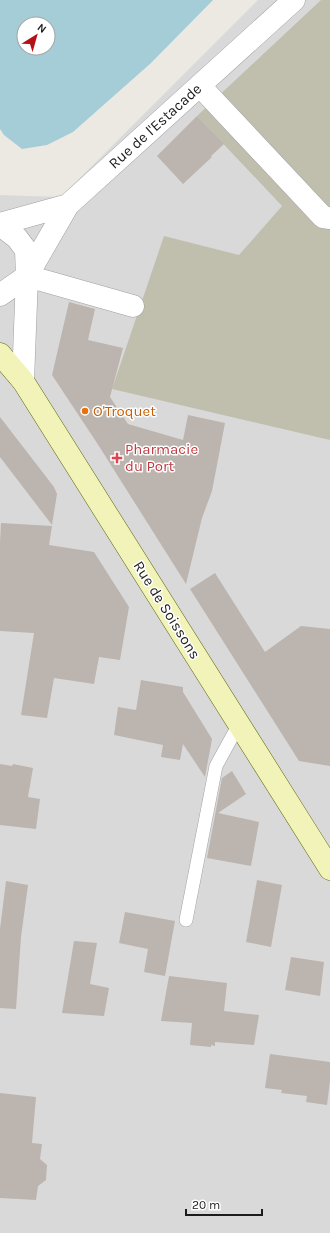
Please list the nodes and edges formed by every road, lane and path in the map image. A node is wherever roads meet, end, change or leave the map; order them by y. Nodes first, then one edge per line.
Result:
1 (294, 0) edge
2 (200, 86) junction
3 (68, 205) junction
4 (330, 218) edge
5 (0, 225) edge
6 (27, 276) junction
7 (0, 295) edge
8 (133, 306) dead end
9 (0, 354) edge
10 (23, 381) junction
11 (239, 724) junction
12 (327, 859) edge
13 (186, 920) dead end

1 - 2 street, Rue de l'Estacade
2 - 3 street, Rue de l'Estacade
2 - 4 street
3 - 5 street, Rue de l'Estacade
3 - 6 street
5 - 6 street
6 - 7 street
6 - 8 street
6 - 10 street
9 - 10 main road, Rue de Soissons
10 - 11 main road, Rue de Soissons
11 - 12 main road, Rue de Soissons
11 - 13 lane

